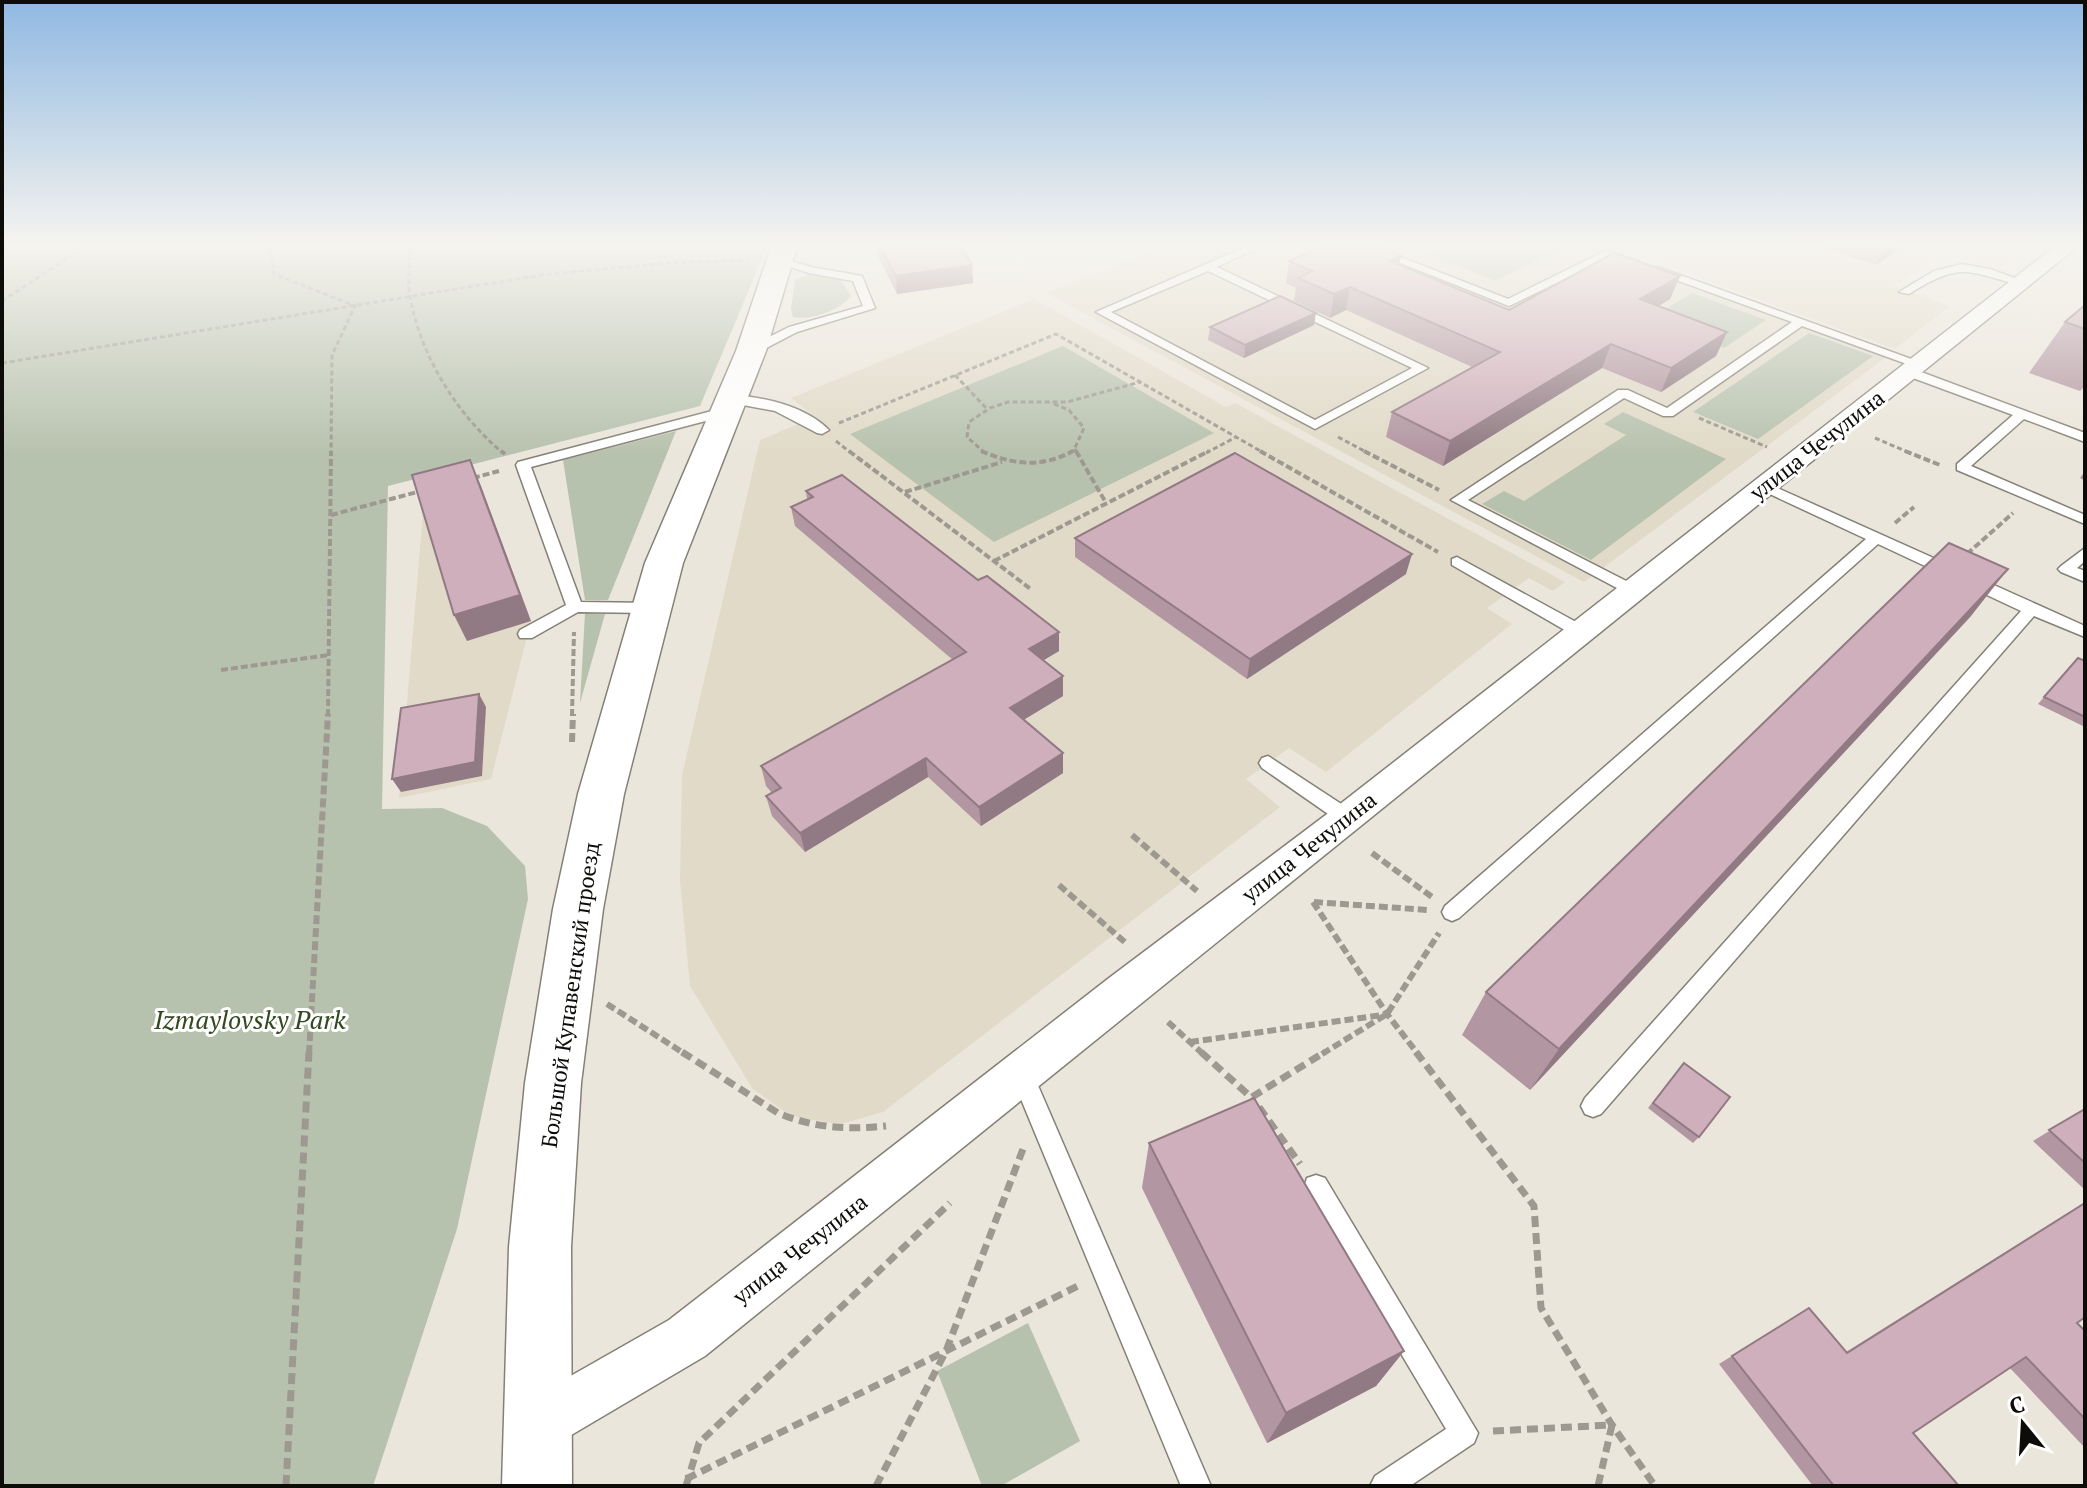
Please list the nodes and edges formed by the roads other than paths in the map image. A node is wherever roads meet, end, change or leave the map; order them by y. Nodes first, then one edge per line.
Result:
1 (762, 316) edge
2 (839, 316) edge
3 (1110, 316) edge
4 (1313, 316) edge
5 (1788, 316) edge
6 (1980, 316) edge
7 (1801, 321) junction
8 (751, 351) junction
9 (1914, 368) junction
10 (729, 405) junction
11 (2022, 414) junction
12 (822, 430) road end
13 (2085, 438) edge
14 (1764, 486) junction
15 (2085, 520) edge
16 (1875, 539) junction
17 (2085, 553) edge
18 (1457, 562) road end
19 (2085, 577) edge
20 (1632, 591) junction
21 (575, 607) junction
22 (651, 608) junction
23 (2031, 609) junction
24 (1581, 632) junction
25 (2085, 632) edge
26 (526, 634) dead end
27 (1268, 763) dead end
28 (1348, 818) junction
29 (1452, 912) road end
30 (1022, 1075) junction
31 (1593, 1106) dead end
32 (1316, 1187) road end
33 (537, 1456) edge
34 (1196, 1486) edge
35 (1385, 1486) edge

1 - 8 main road, Большой Купавенский проезд
2 - 8 lane
3 - 4 lane
5 - 7 lane
6 - 9 street, улица Чечулина
7 - 9 lane
7 - 20 lane
8 - 10 main road, Большой Купавенский проезд
9 - 11 lane
9 - 14 street, улица Чечулина
10 - 12 lane
10 - 21 lane
10 - 22 main road, Большой Купавенский проезд
11 - 13 lane
11 - 15 lane
14 - 16 lane
14 - 20 street, улица Чечулина
16 - 23 lane
16 - 29 lane
17 - 19 lane
18 - 24 lane
20 - 24 street, улица Чечулина
21 - 22 lane
21 - 26 lane
22 - 33 main road, Большой Купавенский проезд
23 - 25 lane
23 - 31 lane
24 - 28 street, улица Чечулина
27 - 28 lane
28 - 30 street, улица Чечулина
30 - 33 street, улица Чечулина
30 - 34 lane
32 - 35 lane

